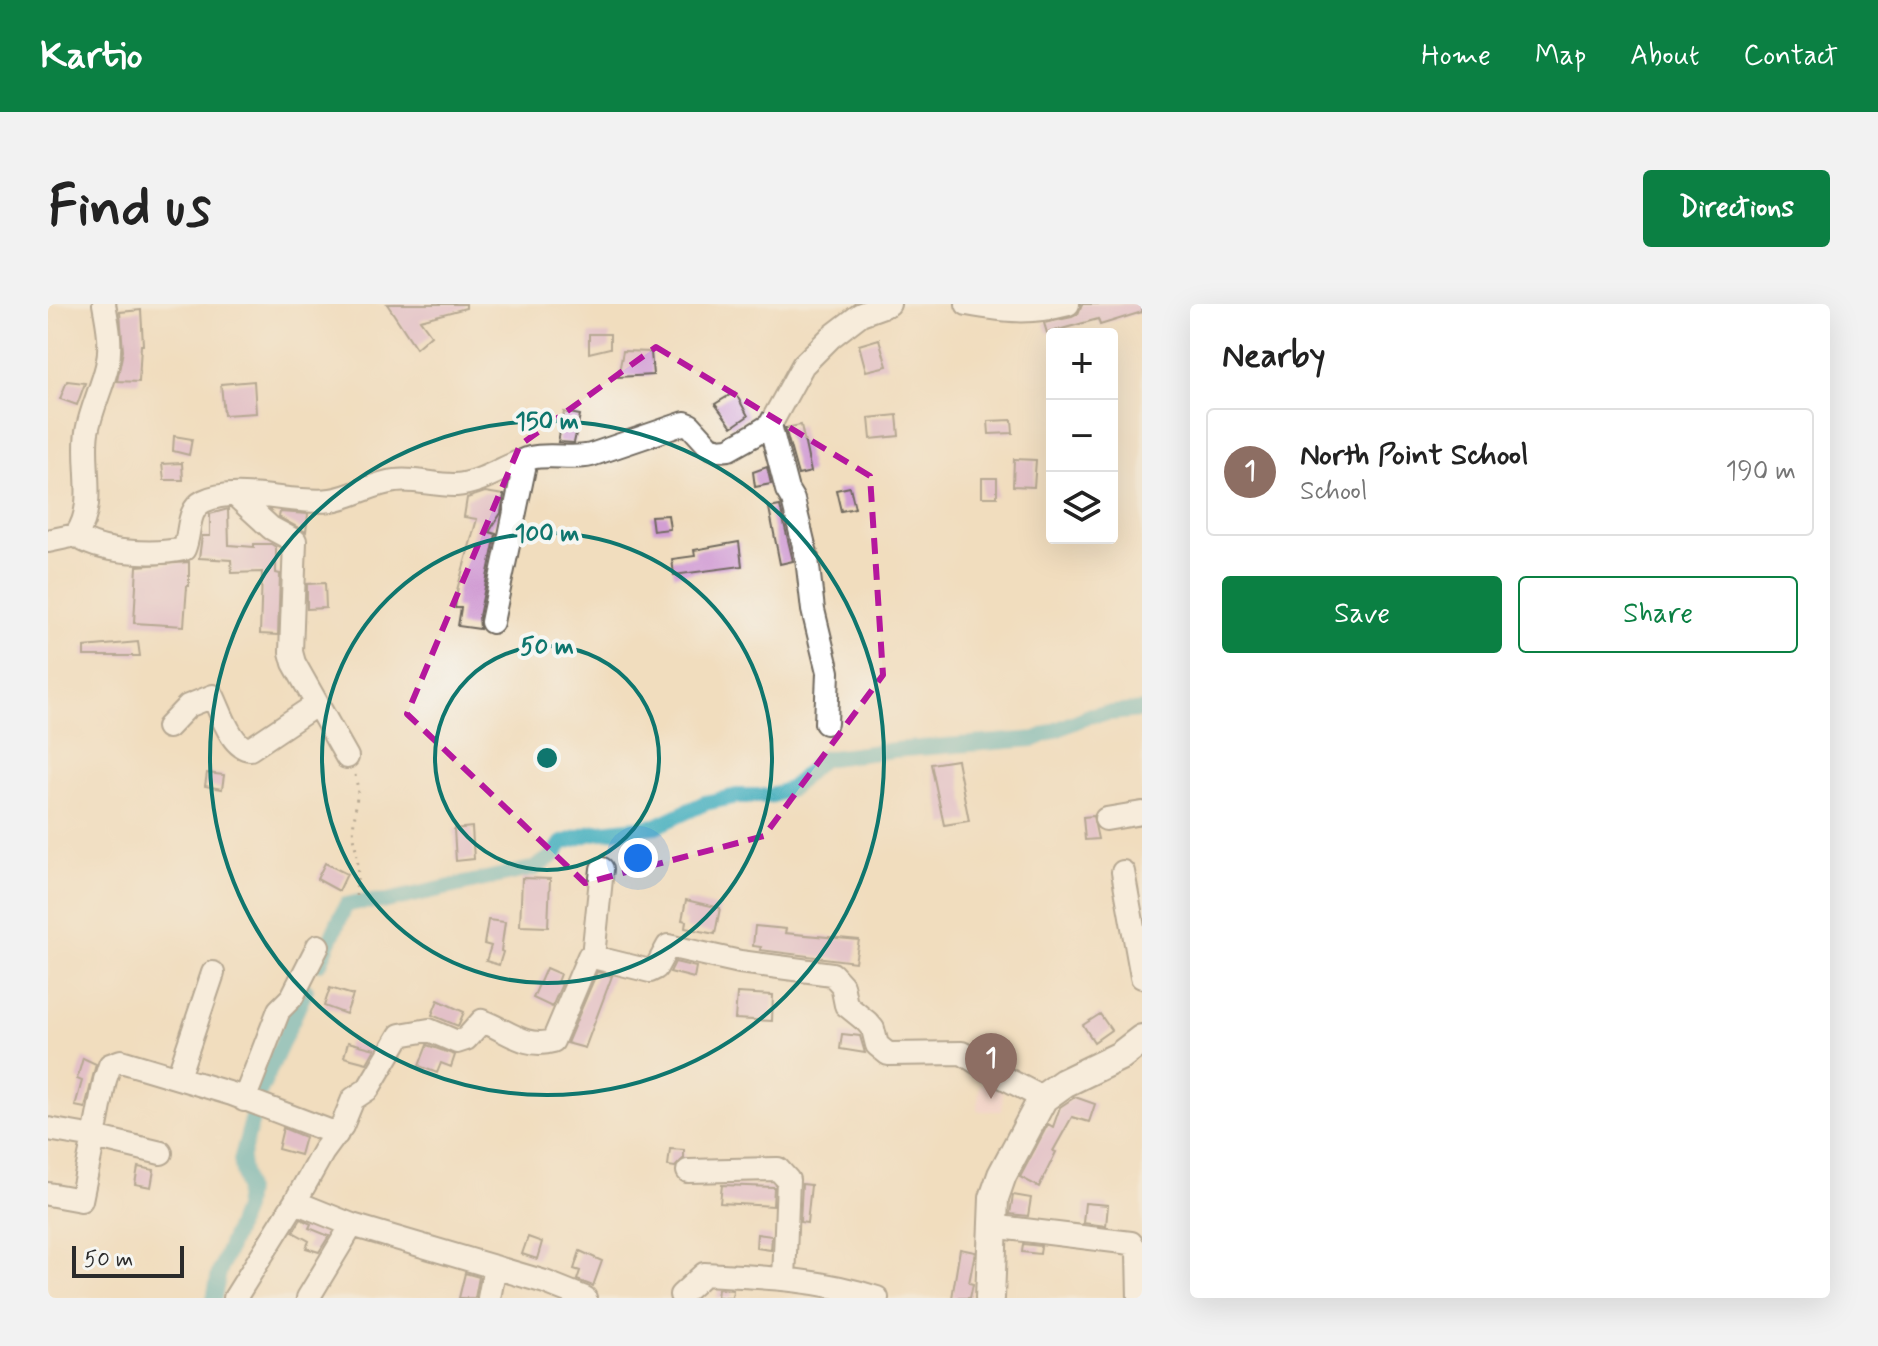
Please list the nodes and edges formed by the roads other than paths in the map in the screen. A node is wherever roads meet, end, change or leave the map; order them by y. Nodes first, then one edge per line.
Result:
1 (104, 304) edge
2 (889, 304) edge
3 (967, 304) edge
4 (1068, 304) edge
5 (770, 425) junction
6 (526, 459) junction
7 (236, 496) junction
8 (76, 535) junction
9 (48, 541) edge
10 (492, 622) dead end
11 (317, 704) junction
12 (826, 723) dead end
13 (168, 727) dead end
14 (347, 757) road end
15 (1142, 813) edge
16 (1106, 819) dead end
17 (602, 869) dead end
18 (1123, 872) dead end
19 (318, 946) dead end
20 (593, 956) junction
21 (213, 973) dead end
22 (1142, 977) edge
23 (1142, 1039) edge
24 (178, 1077) junction
25 (1043, 1098) junction
26 (251, 1103) junction
27 (48, 1129) edge
28 (337, 1134) junction
29 (94, 1137) junction
30 (161, 1153) dead end
31 (688, 1171) dead end
32 (48, 1194) edge
33 (295, 1202) junction
34 (352, 1225) junction
35 (991, 1226) junction
36 (495, 1267) junction
37 (784, 1279) junction
38 (863, 1296) edge
39 (675, 1297) edge
40 (235, 1298) edge
41 (308, 1298) edge
42 (489, 1298) edge
43 (585, 1298) edge
44 (990, 1298) edge
45 (1139, 1298) edge

1 - 8 street
2 - 5 street
3 - 4 street
5 - 6 street
5 - 12 street
6 - 7 street
6 - 10 street
7 - 8 street
7 - 11 street
8 - 9 street
11 - 13 street
11 - 14 street
15 - 16 street
17 - 20 street
18 - 22 street
19 - 26 street
20 - 25 street
20 - 28 street
21 - 24 street
23 - 25 main road
24 - 26 street
24 - 29 street
25 - 35 main road
26 - 28 street
27 - 29 street
28 - 33 street
29 - 30 street
29 - 32 street
31 - 37 street
33 - 34 street
33 - 40 street
34 - 36 street
34 - 41 street
35 - 44 main road
35 - 45 street
36 - 42 street
36 - 43 street
37 - 38 street
37 - 39 street

